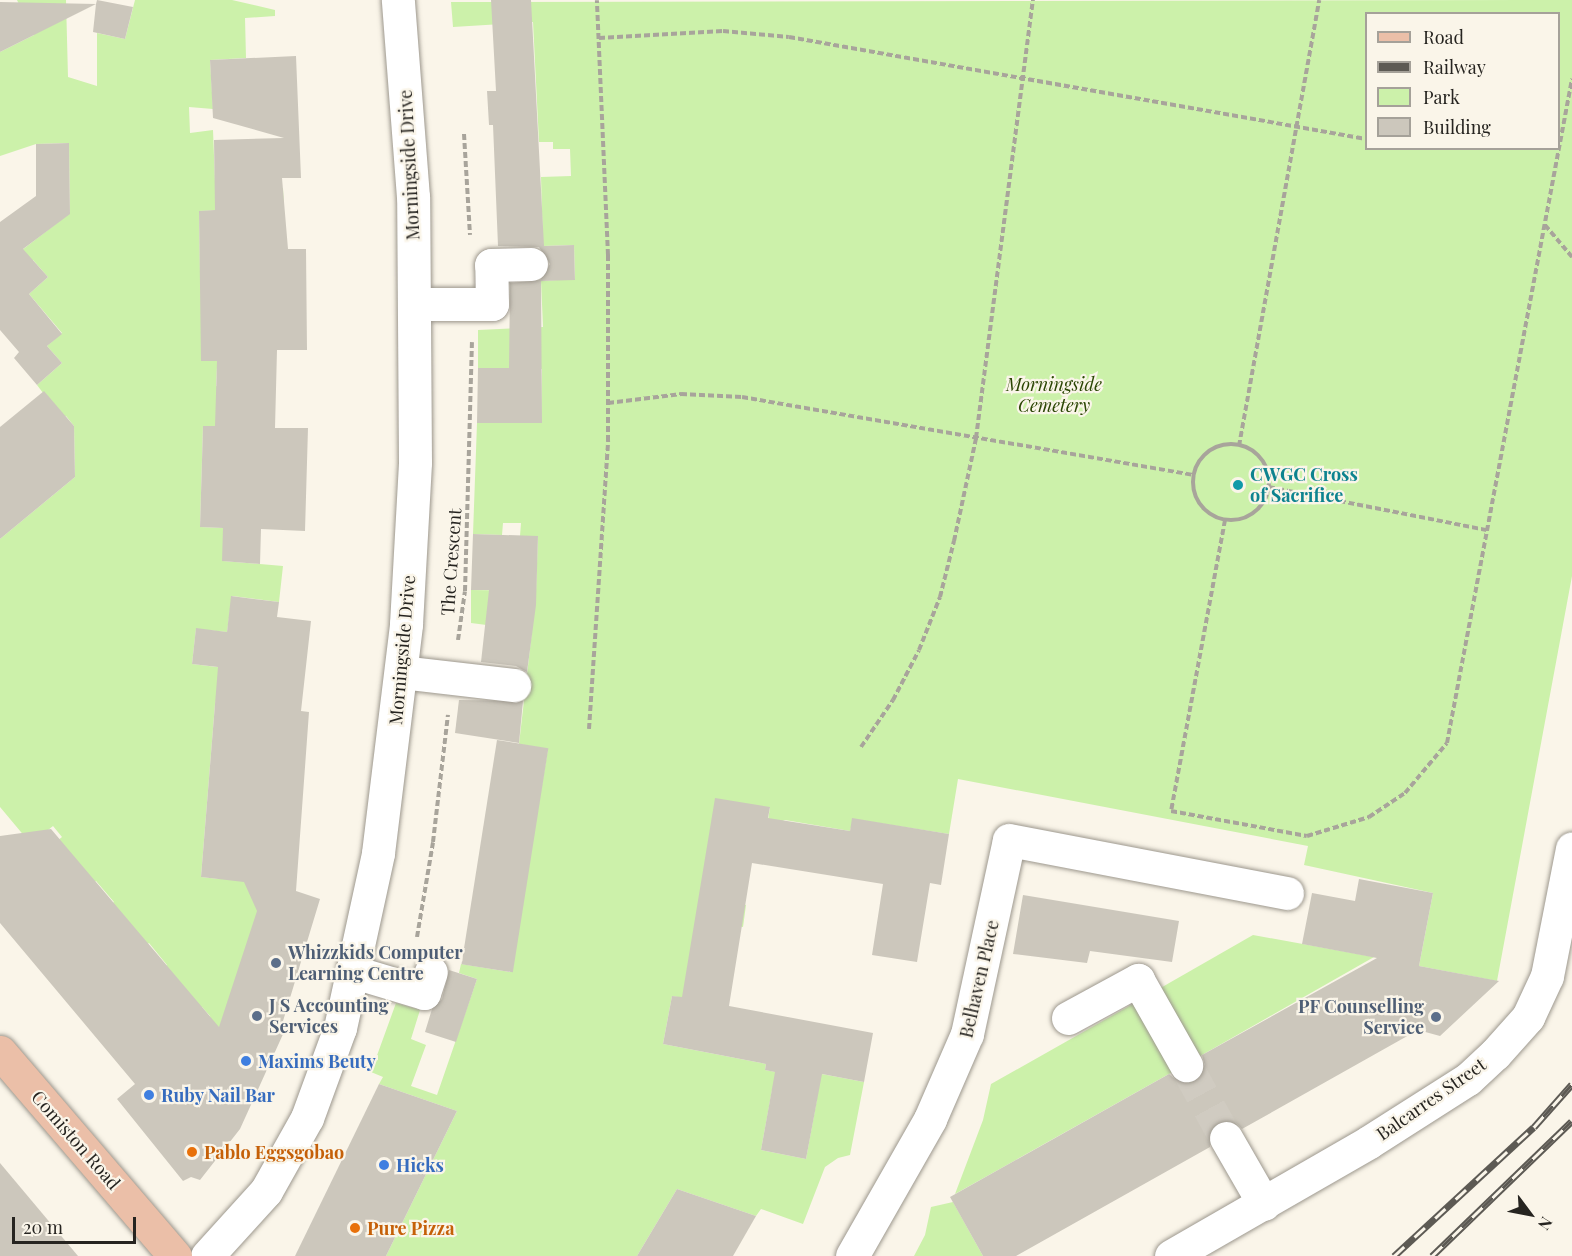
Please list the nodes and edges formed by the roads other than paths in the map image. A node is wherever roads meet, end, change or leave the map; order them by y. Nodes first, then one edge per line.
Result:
1 (398, 0) edge
2 (531, 264) dead end
3 (414, 304) junction
4 (401, 672) junction
5 (514, 684) dead end
6 (1572, 848) edge
7 (1287, 893) dead end
8 (354, 972) junction
9 (418, 980) road end
10 (1068, 1018) dead end
11 (0, 1052) edge
12 (1186, 1065) tunnel mouth
13 (1226, 1138) tunnel mouth
14 (1264, 1204) junction
15 (175, 1256) edge
16 (207, 1256) edge
17 (852, 1256) edge
18 (1171, 1256) edge

1 - 3 street, Morningside Drive
2 - 3 street
3 - 4 street, Morningside Drive
4 - 5 street
4 - 8 street, Morningside Drive
6 - 14 street, Balcarres Street
7 - 17 street, Belhaven Place
8 - 9 street
8 - 16 street, Morningside Drive
10 - 12 street
11 - 15 main road, Comiston Road
13 - 14 street
14 - 18 street, Balcarres Street

